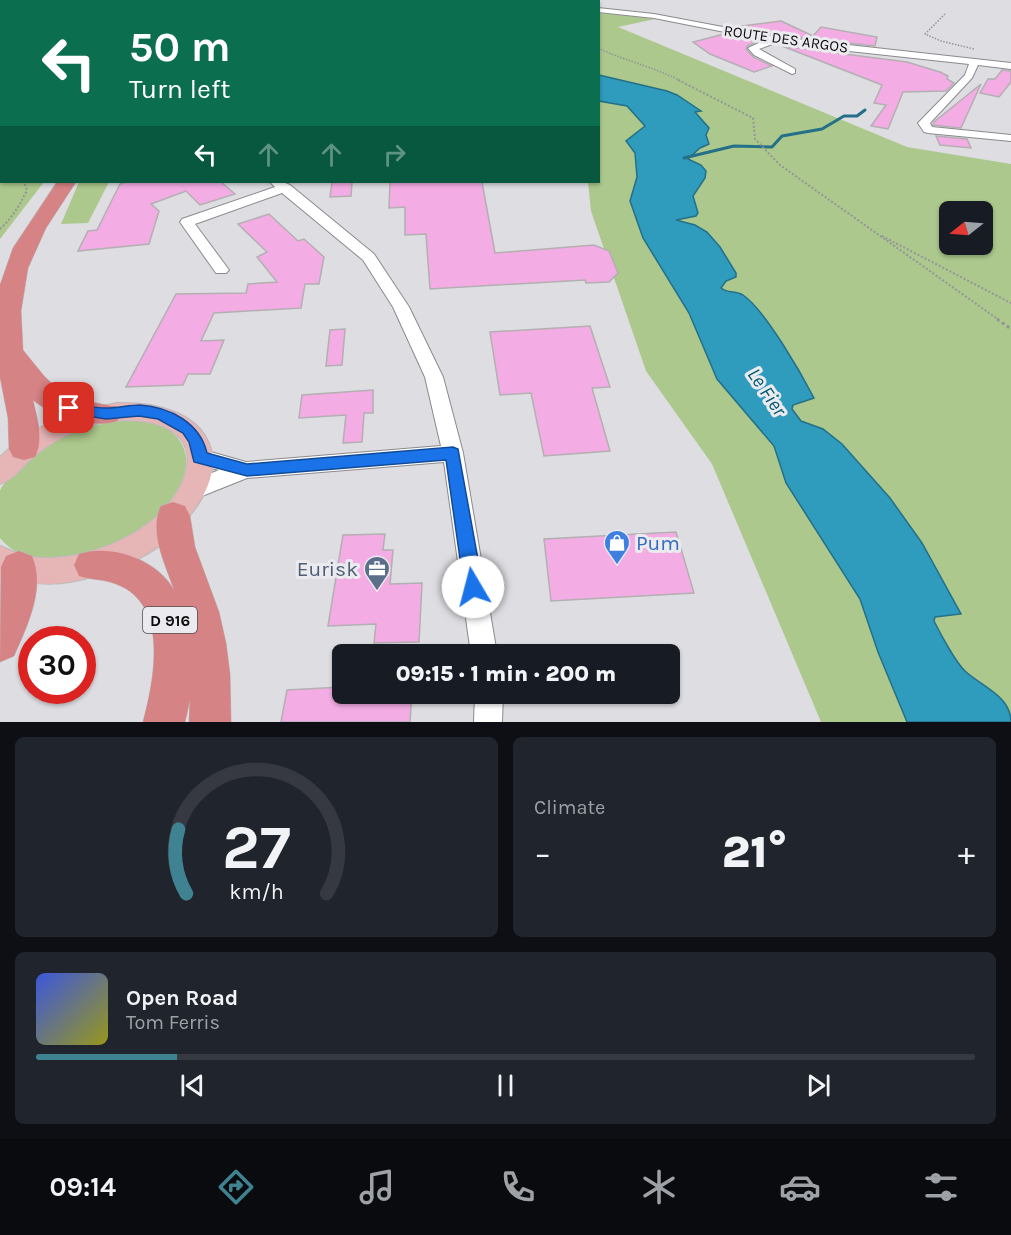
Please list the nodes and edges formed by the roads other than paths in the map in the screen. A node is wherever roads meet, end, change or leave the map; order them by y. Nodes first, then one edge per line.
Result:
1 (600, 9) edge
2 (776, 40) junction
3 (979, 63) junction
4 (1011, 66) edge
5 (792, 71) dead end
6 (965, 91) dead end
7 (1011, 138) edge
8 (65, 183) edge
9 (280, 185) edge
10 (221, 270) dead end
11 (9, 350) junction
12 (106, 414) junction
13 (24, 449) junction
14 (453, 453) junction
15 (200, 457) junction
16 (247, 470) junction
17 (0, 474) edge
18 (182, 504) junction
19 (9, 563) edge
20 (92, 565) junction
21 (0, 643) edge
22 (482, 644) edge
23 (489, 704) edge
24 (164, 722) edge
25 (210, 722) edge
26 (488, 722) edge

1 - 2 street, ROUTE DES ARGOS
2 - 3 street, ROUTE DES ARGOS
2 - 5 street
3 - 4 street, ROUTE DES ARGOS
3 - 6 street
3 - 7 street
8 - 11 highway
9 - 10 street
9 - 14 street
11 - 12 highway
11 - 13 highway
12 - 13 main road
12 - 15 main road
13 - 17 main road
14 - 16 street
14 - 22 street
15 - 16 street
15 - 18 main road
16 - 18 street
18 - 20 main road
18 - 25 highway
19 - 20 main road
19 - 21 highway
20 - 24 highway, D 916
23 - 26 street

